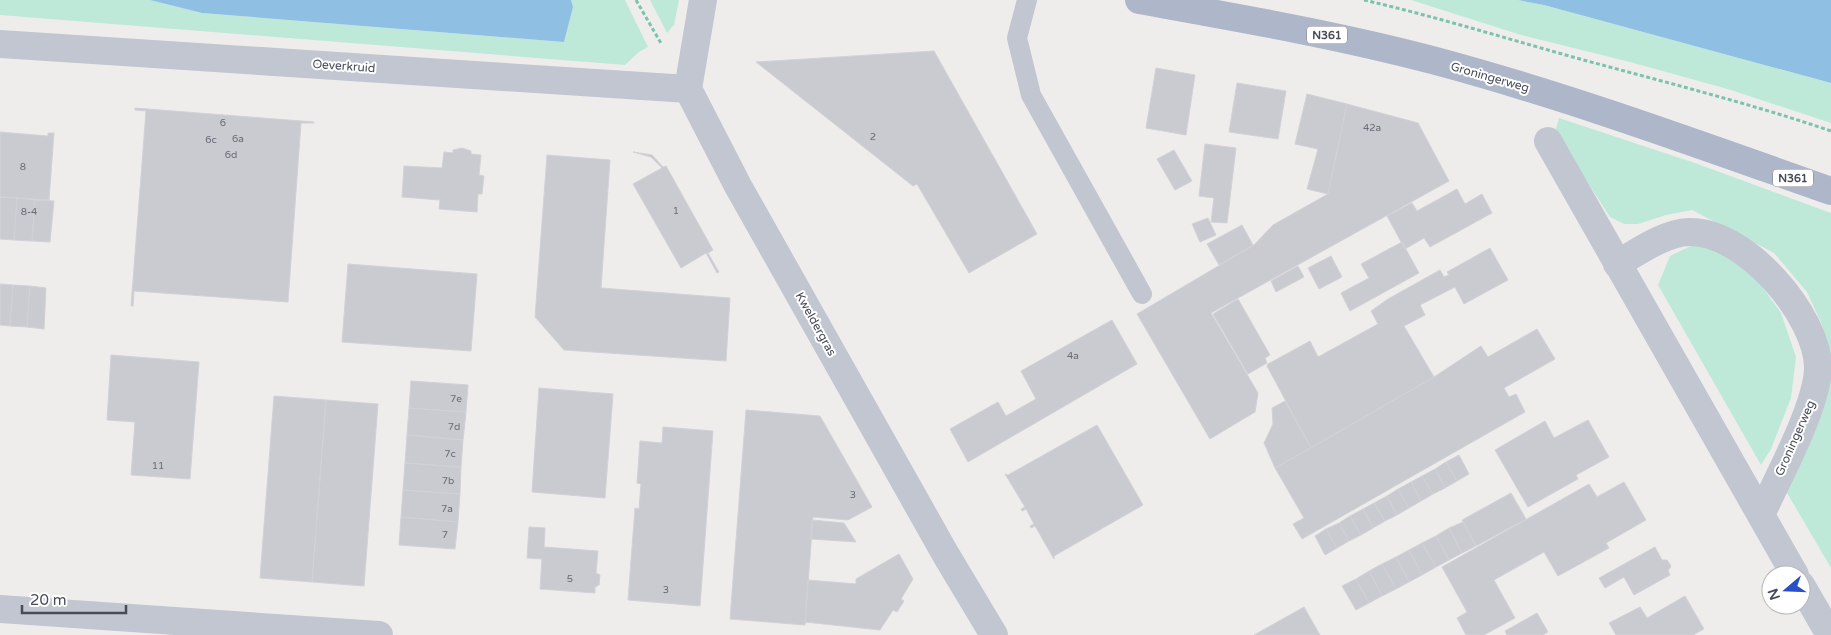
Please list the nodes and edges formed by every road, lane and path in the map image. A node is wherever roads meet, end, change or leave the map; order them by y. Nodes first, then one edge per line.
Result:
1 (703, 0) edge
2 (1027, 0) edge
3 (1139, 0) edge
4 (1364, 0) edge
5 (0, 44) edge
6 (688, 89) junction
7 (1831, 131) edge
8 (1548, 141) dead end
9 (1831, 191) edge
10 (1617, 264) junction
11 (1142, 294) dead end
12 (1760, 516) junction
13 (1789, 565) edge
14 (1811, 602) edge
15 (0, 609) edge
16 (380, 635) edge
17 (994, 635) edge
18 (1830, 635) edge

1 - 6 street
2 - 11 lane
3 - 9 main road, Groningerweg / N361
4 - 7 path
5 - 6 street, Oeverkruid
6 - 17 street, Kweldergras
8 - 10 street
10 - 12 street
10 - 12 street, Groningerweg
12 - 13 street
14 - 18 street
15 - 16 street

